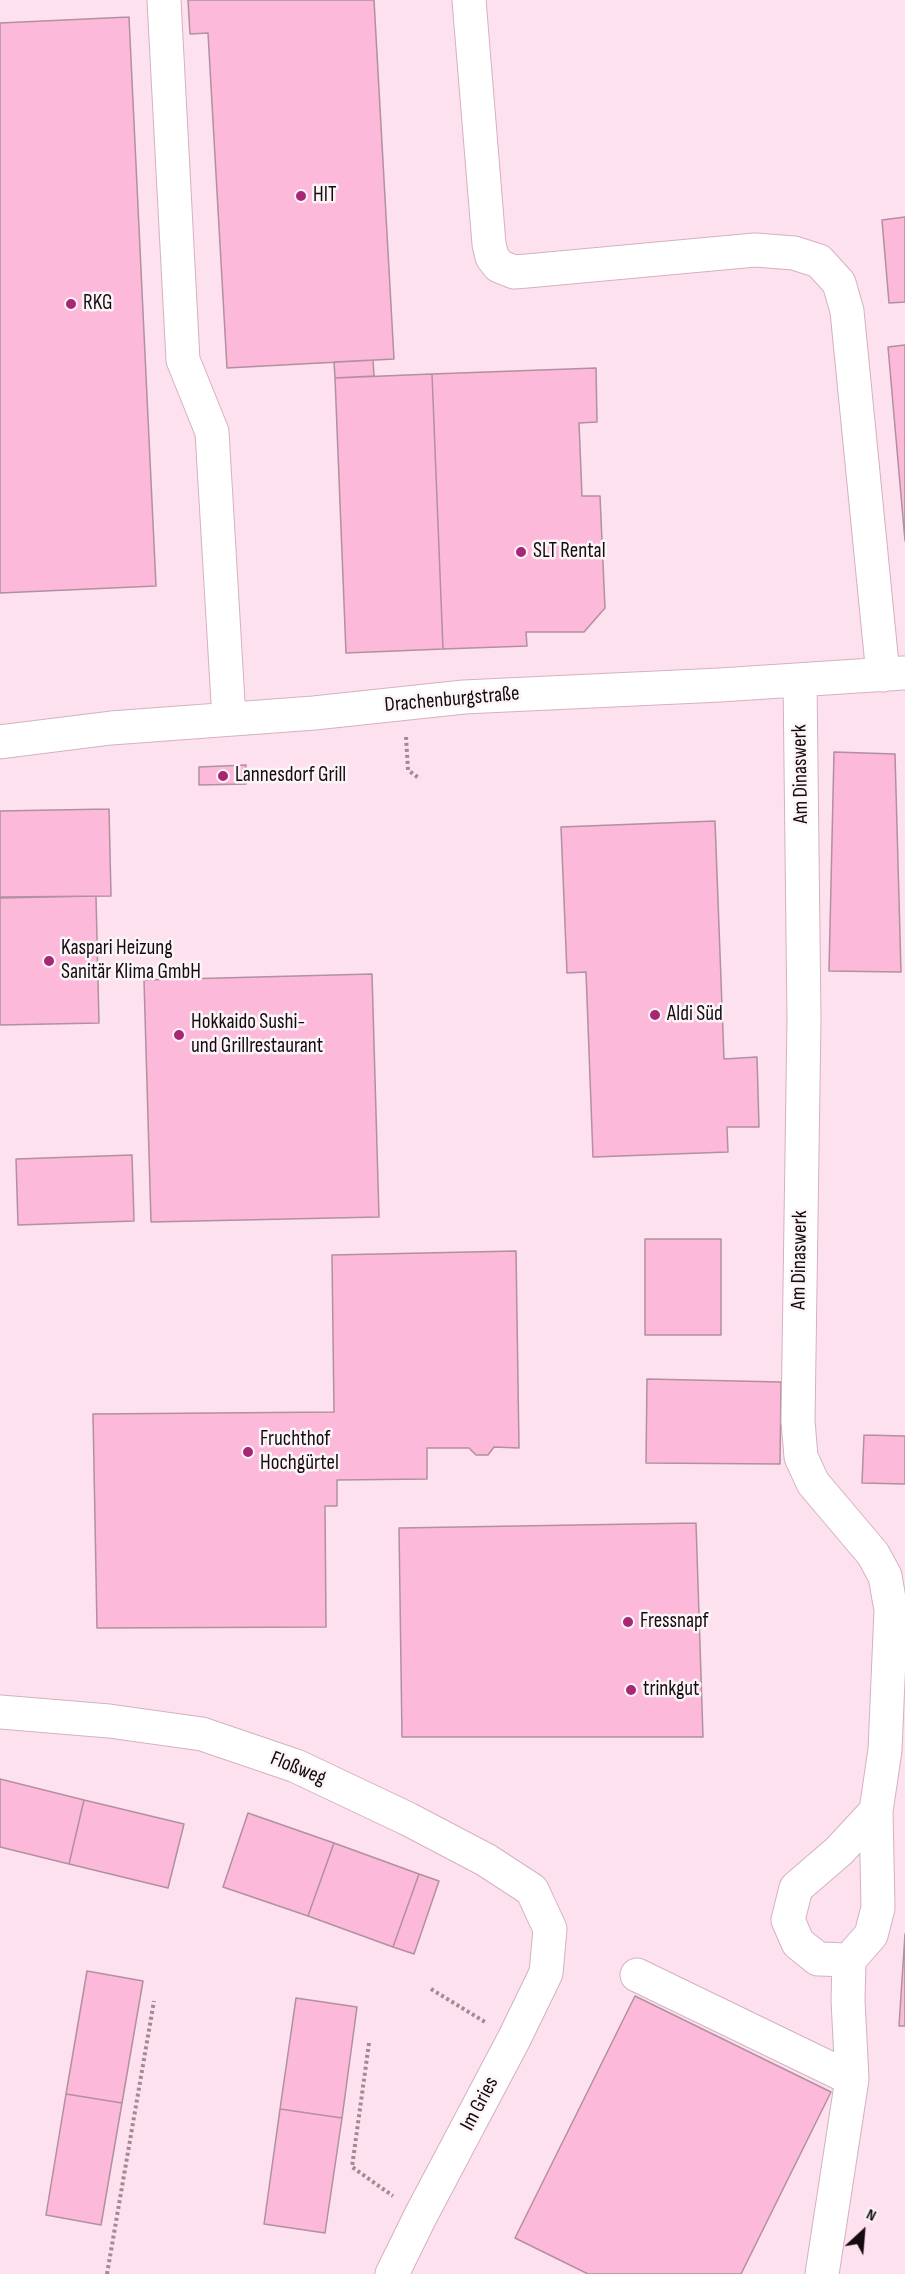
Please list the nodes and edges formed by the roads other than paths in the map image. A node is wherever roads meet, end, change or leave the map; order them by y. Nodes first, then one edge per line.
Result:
1 (164, 0) edge
2 (470, 0) edge
3 (894, 674) edge
4 (800, 680) junction
5 (229, 719) junction
6 (0, 742) edge
7 (0, 1712) edge
8 (876, 1811) junction
9 (550, 1929) joint
10 (849, 1960) junction
11 (637, 1975) dead end
12 (852, 2079) junction
13 (392, 2274) edge
14 (822, 2274) edge

1 - 5 street
2 - 3 street
3 - 4 street, Drachenburgstraße
4 - 5 street, Drachenburgstraße
4 - 8 street, Am Dinaswerk
5 - 6 street, Drachenburgstraße
7 - 9 street, Floßweg
8 - 10 street, Am Dinaswerk
8 - 10 street
9 - 13 street, Im Gries
10 - 12 street
11 - 12 street
12 - 14 street

